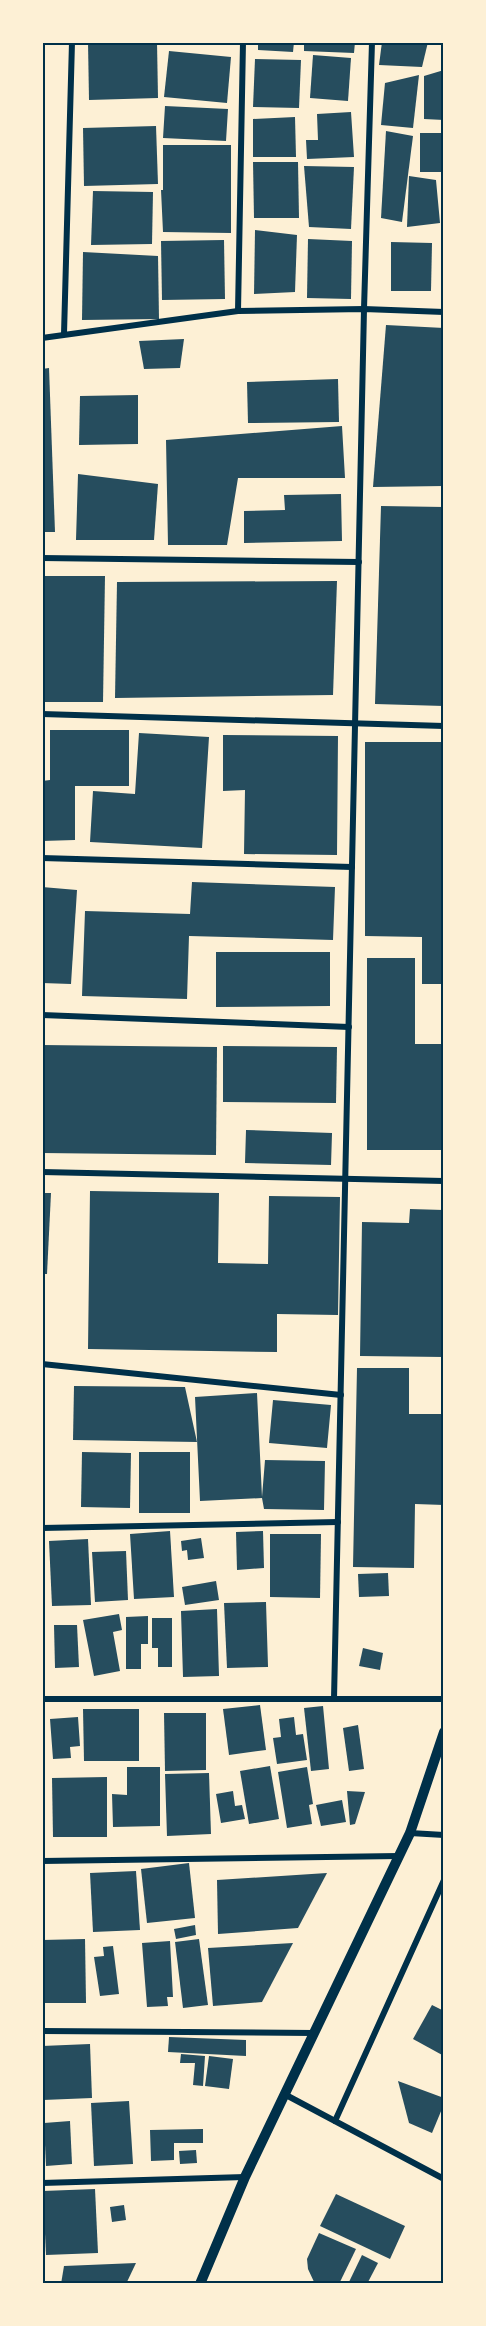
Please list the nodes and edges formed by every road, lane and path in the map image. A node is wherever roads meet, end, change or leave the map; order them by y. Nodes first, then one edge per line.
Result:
1 (72, 42) edge
2 (243, 42) edge
3 (372, 42) edge
4 (364, 309) junction
5 (238, 311) junction
6 (444, 312) edge
7 (63, 334) junction
8 (42, 338) edge
9 (42, 558) edge
10 (359, 562) junction
11 (42, 714) edge
12 (355, 723) junction
13 (444, 726) edge
14 (42, 858) edge
15 (352, 867) junction
16 (42, 1015) edge
17 (349, 1028) junction
18 (42, 1172) edge
19 (346, 1178) junction
20 (444, 1181) edge
21 (42, 1364) edge
22 (340, 1395) junction
23 (338, 1522) junction
24 (42, 1528) edge
25 (42, 1699) edge
26 (334, 1699) junction
27 (444, 1699) edge
28 (444, 1732) edge
29 (410, 1833) junction
30 (444, 1835) edge
31 (399, 1856) junction
32 (42, 1861) edge
33 (444, 1880) edge
34 (42, 2031) edge
35 (316, 2033) junction
36 (286, 2095) junction
37 (335, 2121) junction
38 (245, 2177) junction
39 (444, 2179) edge
40 (42, 2182) edge
41 (200, 2284) edge

1 - 7 street
2 - 5 street
3 - 4 street
4 - 5 street
4 - 6 street
4 - 10 street
5 - 7 street
7 - 8 street
9 - 10 street
10 - 12 street
11 - 12 street
12 - 13 street
12 - 15 street
14 - 15 street
15 - 17 street
16 - 17 street
17 - 19 street
18 - 19 street
19 - 20 street
19 - 22 street
21 - 22 street
22 - 23 street
23 - 24 street
23 - 26 street
25 - 26 street
26 - 27 street
28 - 29 street
29 - 30 street
29 - 31 street
31 - 32 street
31 - 35 street
33 - 37 street
34 - 35 street
35 - 36 street
36 - 37 street
36 - 38 street
37 - 39 street
38 - 40 street
38 - 41 street

